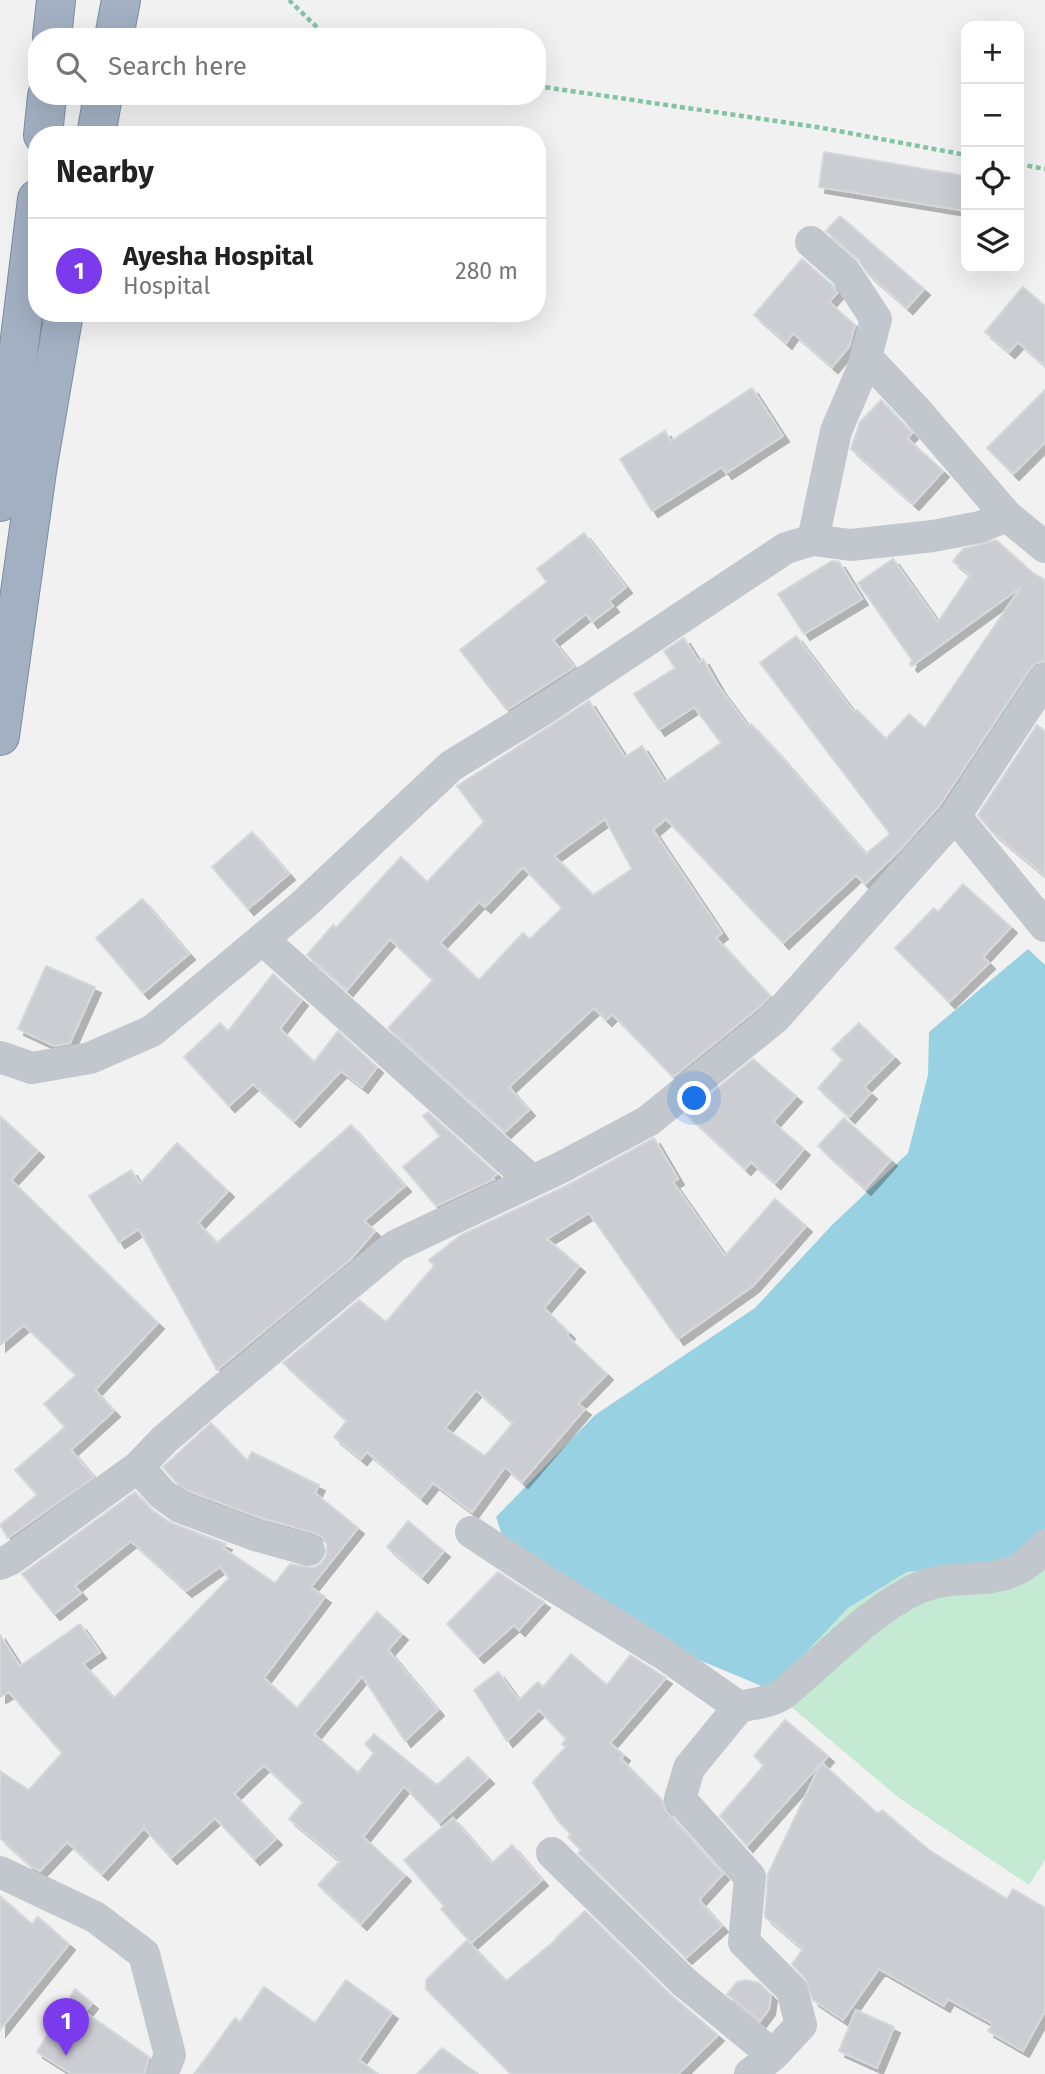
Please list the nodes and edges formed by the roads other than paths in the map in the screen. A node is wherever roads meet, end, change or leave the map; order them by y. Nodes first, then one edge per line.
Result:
1 (56, 0) edge
2 (121, 0) edge
3 (53, 28) edge
4 (116, 28) edge
5 (46, 105) edge
6 (101, 105) edge
7 (44, 126) edge
8 (98, 126) edge
9 (811, 242) dead end
10 (28, 273) edge
11 (62, 322) edge
12 (866, 357) junction
13 (0, 502) edge
14 (1007, 516) junction
15 (813, 540) junction
16 (1045, 547) edge
17 (1045, 679) edge
18 (0, 736) edge
19 (955, 816) junction
20 (1045, 926) edge
21 (262, 939) junction
22 (0, 1057) edge
23 (532, 1181) junction
24 (138, 1466) junction
25 (471, 1532) dead end
26 (1045, 1546) edge
27 (309, 1550) dead end
28 (0, 1563) edge
29 (739, 1707) junction
30 (552, 1853) dead end
31 (0, 1872) edge
32 (761, 2065) edge
33 (162, 2074) edge

1 - 3 highway
2 - 4 highway
5 - 7 highway
6 - 8 highway
9 - 12 street
10 - 13 highway
11 - 18 highway
12 - 14 street
12 - 15 street
14 - 15 street
14 - 16 street
15 - 21 street
17 - 19 street
19 - 20 street
19 - 23 street
21 - 22 street
21 - 23 street
23 - 24 street
24 - 27 street
24 - 28 street
25 - 29 street
26 - 29 street
29 - 32 street
30 - 32 street
31 - 33 street

